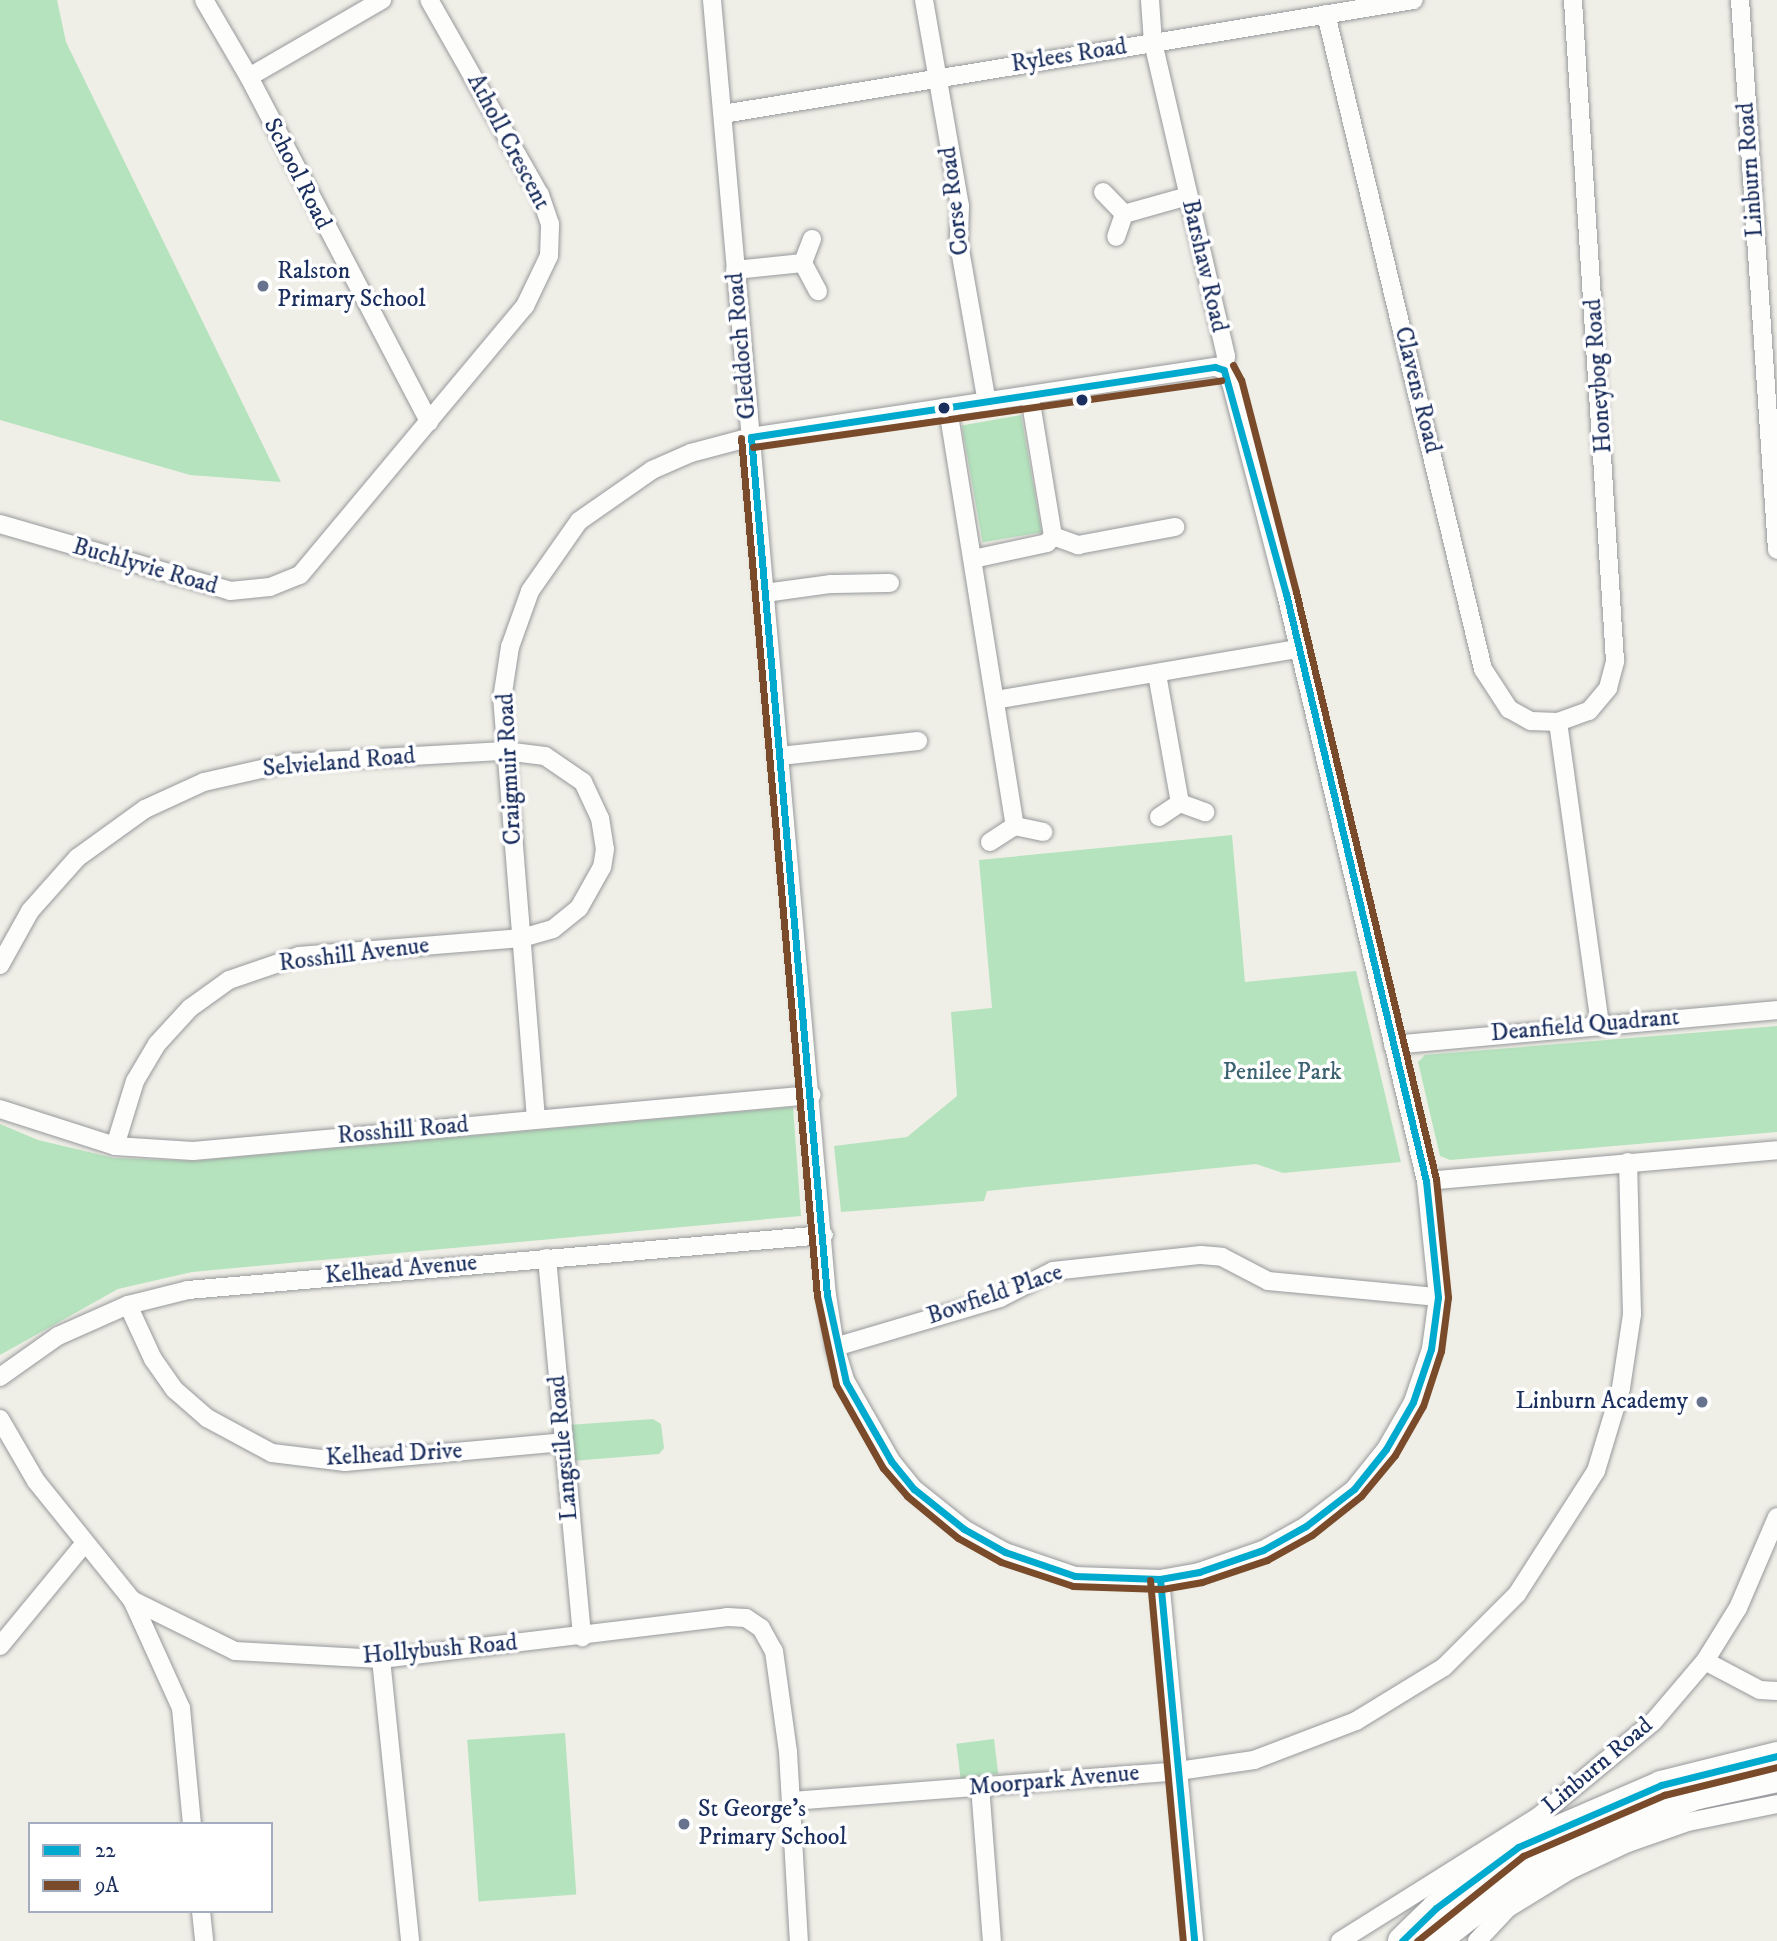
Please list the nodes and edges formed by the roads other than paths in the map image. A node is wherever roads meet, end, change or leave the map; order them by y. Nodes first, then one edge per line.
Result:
1 (204, 0) edge
2 (382, 0) edge
3 (429, 0) edge
4 (712, 0) edge
5 (925, 0) edge
6 (1150, 0) edge
7 (1414, 0) edge
8 (1573, 0) edge
9 (1740, 0) edge
10 (1326, 14) junction
11 (1153, 43) junction
12 (249, 76) junction
13 (937, 77) junction
14 (723, 114) junction
15 (1103, 192) dead end
16 (1188, 196) junction
17 (1124, 214) junction
18 (1116, 237) dead end
19 (812, 239) dead end
20 (803, 263) junction
21 (735, 270) junction
22 (818, 290) dead end
23 (1224, 370) junction
24 (1030, 397) junction
25 (987, 402) junction
26 (948, 409) junction
27 (429, 422) junction
28 (751, 438) junction
29 (0, 524) edge
30 (1175, 527) dead end
31 (1053, 536) junction
32 (1777, 550) edge
33 (973, 558) junction
34 (890, 583) dead end
35 (765, 593) junction
36 (1298, 649) junction
37 (1157, 674) junction
38 (995, 700) junction
39 (1558, 722) junction
40 (918, 741) dead end
41 (505, 751) junction
42 (780, 756) junction
43 (1180, 803) junction
44 (1205, 813) dead end
45 (1159, 817) dead end
46 (1016, 826) junction
47 (1043, 832) dead end
48 (990, 842) dead end
49 (522, 938) junction
50 (0, 965) edge
51 (1777, 1010) edge
52 (1600, 1023) junction
53 (1393, 1045) junction
54 (811, 1095) junction
55 (0, 1109) edge
56 (536, 1119) junction
57 (115, 1146) junction
58 (1777, 1150) edge
59 (1628, 1163) junction
60 (1426, 1181) junction
61 (824, 1235) junction
62 (547, 1258) junction
63 (1438, 1297) junction
64 (128, 1305) junction
65 (835, 1346) junction
66 (0, 1377) edge
67 (0, 1419) edge
68 (563, 1442) junction
69 (1777, 1517) edge
70 (84, 1544) junction
71 (1160, 1579) junction
72 (132, 1600) junction
73 (582, 1637) junction
74 (0, 1646) edge
75 (381, 1659) junction
76 (1705, 1661) junction
77 (1777, 1691) edge
78 (1777, 1756) edge
79 (1178, 1771) junction
80 (1777, 1779) edge
81 (980, 1786) junction
82 (792, 1801) junction
83 (1777, 1804) edge
84 (192, 1822) edge
85 (201, 1913) edge
86 (1446, 1929) edge
87 (204, 1941) edge
88 (410, 1941) edge
89 (799, 1941) edge
90 (992, 1941) edge
91 (1194, 1941) edge
92 (1340, 1941) edge
93 (1402, 1941) edge
94 (1477, 1941) edge

1 - 12 street, School Road
2 - 12 street
3 - 27 street, Atholl Crescent
4 - 14 street, Gleddoch Road
5 - 13 street, Corse Road
6 - 11 street, Barshaw Road
7 - 10 street, Rylees Road
8 - 39 street, Honeybog Road
9 - 32 street, Linburn Road
10 - 11 street, Rylees Road
10 - 39 street, Clavens Road
11 - 13 street, Rylees Road
11 - 16 street, Barshaw Road
12 - 27 street, School Road
13 - 14 street, Rylees Road
13 - 25 street, Corse Road
14 - 21 street, Gleddoch Road
15 - 17 street
16 - 17 street
16 - 23 street, Barshaw Road
17 - 18 street
19 - 20 street
20 - 21 street
20 - 22 street
21 - 28 street, Gleddoch Road
23 - 24 street, Craigmuir Road
23 - 36 street, Barshaw Road
24 - 25 street, Craigmuir Road
24 - 31 street
25 - 26 street, Craigmuir Road
26 - 28 street, Craigmuir Road
26 - 33 street
27 - 29 street, Buchlyvie Road
28 - 35 street, Gleddoch Road
28 - 41 street, Craigmuir Road
30 - 31 street
31 - 33 street
33 - 38 street
34 - 35 street
35 - 42 street, Gleddoch Road
36 - 37 street
36 - 53 street, Barshaw Road
37 - 38 street
37 - 43 street
38 - 46 street
39 - 52 street
40 - 42 street
41 - 49 street, Craigmuir Road
41 - 49 street, Selvieland Road
41 - 50 street, Selvieland Road
42 - 54 street, Gleddoch Road
43 - 44 street
43 - 45 street
46 - 47 street
46 - 48 street
49 - 56 street, Craigmuir Road
49 - 57 street, Rosshill Avenue
51 - 52 street, Deanfield Quadrant
52 - 53 street, Deanfield Quadrant
53 - 60 street, Barshaw Road
54 - 56 street, Rosshill Road
54 - 61 street, Gleddoch Road
55 - 57 street, Rosshill Road
56 - 57 street, Rosshill Road
58 - 59 street
59 - 60 street
59 - 79 street, Moorpark Avenue
60 - 63 street, Barshaw Road
61 - 62 street, Kelhead Avenue
61 - 65 street, Gleddoch Road
62 - 64 street, Kelhead Avenue
62 - 68 street, Langstile Road
63 - 65 street, Bowfield Place
63 - 71 street, Barshaw Road
64 - 66 street, Kelhead Avenue
64 - 68 street, Kelhead Drive
65 - 71 street, Gleddoch Road
67 - 70 street, Hollybush Road
68 - 73 street, Langstile Road
69 - 76 street, Linburn Road
70 - 72 street, Hollybush Road
70 - 74 street
71 - 79 street
72 - 75 street, Hollybush Road
72 - 84 street
73 - 75 street, Hollybush Road
73 - 82 street, Hollybush Road
75 - 88 street
76 - 77 street
76 - 92 street, Linburn Road
78 - 86 main road
79 - 81 street, Moorpark Avenue
79 - 91 street
80 - 86 main road
81 - 82 street, Moorpark Avenue
81 - 90 street
82 - 89 street, Hollybush Road
83 - 94 street
85 - 87 street
86 - 93 main road

